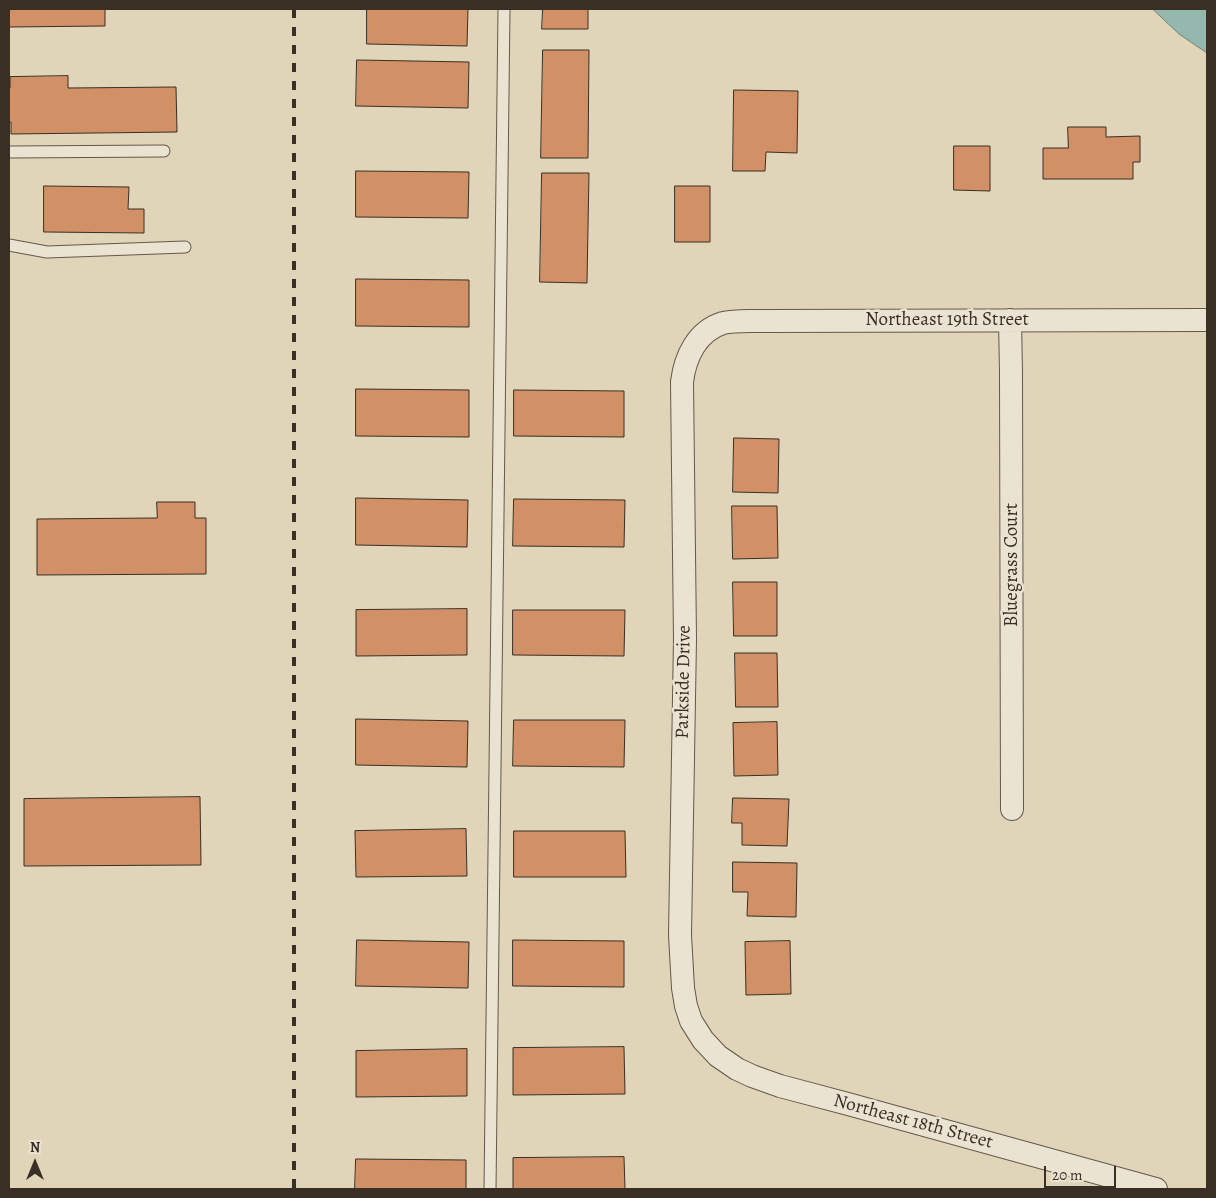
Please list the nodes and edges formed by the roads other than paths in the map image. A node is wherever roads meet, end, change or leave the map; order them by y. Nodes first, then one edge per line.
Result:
1 (504, 9) edge
2 (164, 151) dead end
3 (9, 152) edge
4 (9, 245) edge
5 (185, 247) dead end
6 (1010, 320) junction
7 (1207, 320) edge
8 (695, 344) joint
9 (1012, 809) dead end
10 (691, 1021) joint
11 (490, 1189) edge
12 (1156, 1189) edge

1 - 11 lane
2 - 3 lane
4 - 5 lane
6 - 7 street, Northeast 19th Street
6 - 8 street, Northeast 19th Street
6 - 9 street, Bluegrass Court
8 - 10 street, Parkside Drive
10 - 12 street, Northeast 18th Street

